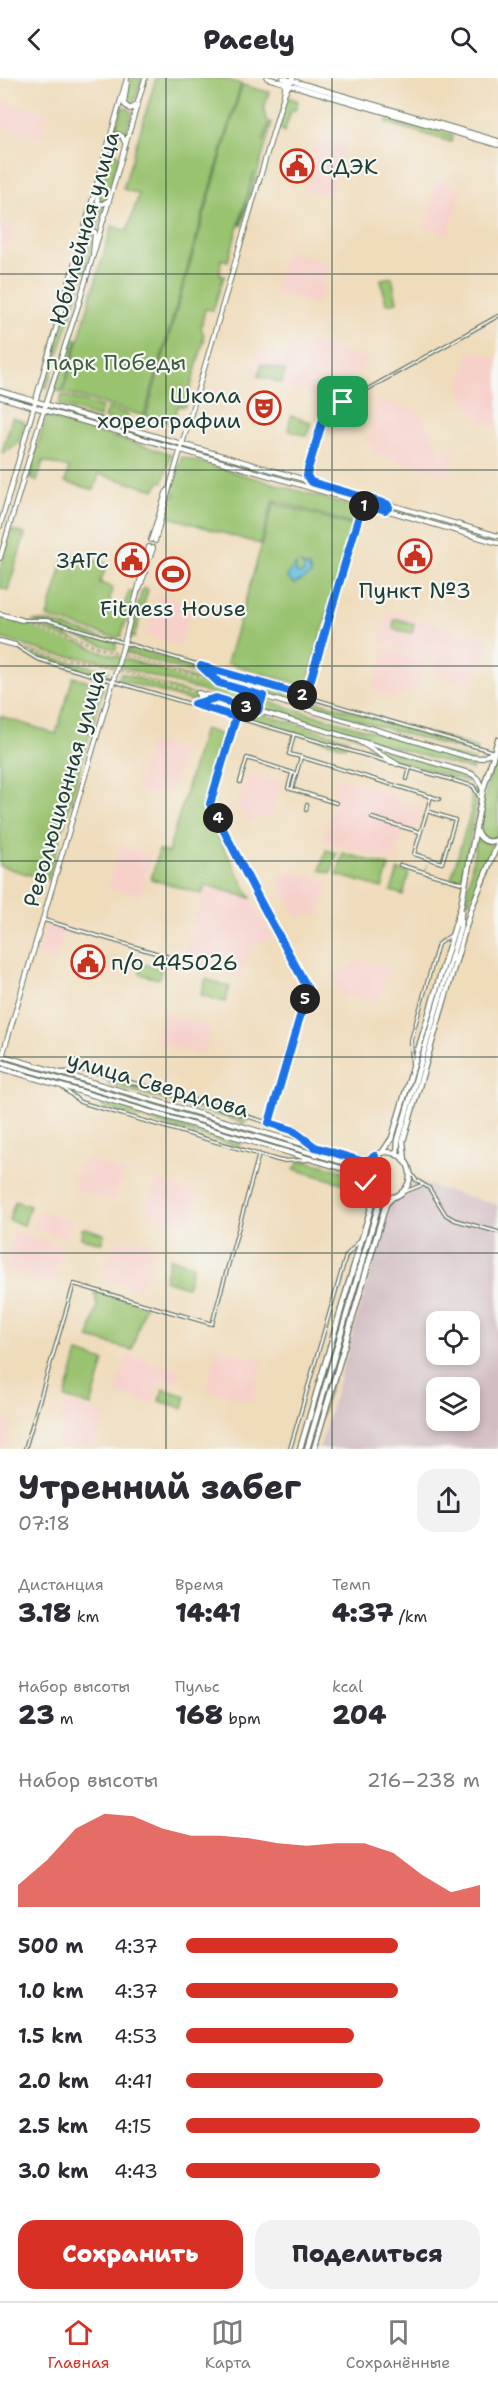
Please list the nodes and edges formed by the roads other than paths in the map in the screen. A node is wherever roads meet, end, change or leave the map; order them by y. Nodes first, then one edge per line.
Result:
1 (127, 78) edge
2 (145, 78) edge
3 (267, 78) edge
4 (285, 80) edge
5 (292, 81) edge
6 (284, 95) junction
7 (138, 101) junction
8 (109, 141) junction
9 (498, 143) edge
10 (126, 144) junction
11 (100, 177) junction
12 (110, 198) junction
13 (82, 235) junction
14 (93, 257) junction
15 (498, 316) edge
16 (0, 391) edge
17 (0, 397) edge
18 (37, 402) junction
19 (46, 404) junction
20 (35, 408) junction
21 (44, 410) junction
22 (182, 444) junction
23 (180, 450) junction
24 (248, 464) junction
25 (246, 469) junction
26 (308, 469) junction
27 (297, 478) junction
28 (311, 482) junction
29 (359, 502) junction
30 (366, 504) junction
31 (387, 504) junction
32 (401, 508) junction
33 (361, 509) junction
34 (385, 510) junction
35 (399, 514) junction
36 (0, 526) edge
37 (498, 536) edge
38 (153, 540) dead end
39 (498, 543) edge
40 (151, 547) dead end
41 (0, 558) edge
42 (148, 559) dead end
43 (145, 567) dead end
44 (0, 614) edge
45 (22, 620) joint
46 (0, 641) edge
47 (15, 645) joint
48 (123, 645) junction
49 (201, 666) junction
50 (113, 680) junction
51 (263, 696) junction
52 (306, 696) junction
53 (216, 698) junction
54 (194, 704) junction
55 (258, 711) junction
56 (236, 717) junction
57 (294, 734) junction
58 (354, 739) junction
59 (498, 740) edge
60 (494, 752) junction
61 (301, 758) junction
62 (397, 764) junction
63 (410, 768) junction
64 (294, 773) junction
65 (407, 779) dead end
66 (240, 782) dead end
67 (483, 790) junction
68 (310, 795) junction
69 (431, 796) junction
70 (439, 799) dead end
71 (308, 800) dead end
72 (480, 801) junction
73 (336, 803) dead end
74 (307, 805) dead end
75 (306, 810) dead end
76 (427, 811) junction
77 (372, 818) dead end
78 (475, 827) junction
79 (420, 832) junction
80 (498, 838) edge
81 (498, 843) edge
82 (428, 858) junction
83 (427, 864) tunnel mouth
84 (400, 865) dead end
85 (465, 884) junction
86 (461, 908) junction
87 (471, 910) junction
88 (42, 920) junction
89 (460, 928) junction
90 (451, 935) junction
91 (176, 959) dead end
92 (1, 1055) edge
93 (0, 1064) edge
94 (412, 1067) junction
95 (60, 1072) junction
96 (60, 1086) junction
97 (269, 1123) junction
98 (398, 1140) junction
99 (315, 1147) junction
100 (390, 1152) junction
101 (382, 1153) junction
102 (259, 1154) junction
103 (397, 1155) junction
104 (375, 1156) junction
105 (310, 1159) junction
106 (369, 1161) junction
107 (405, 1161) junction
108 (359, 1167) junction
109 (409, 1170) junction
110 (365, 1180) junction
111 (425, 1185) junction
112 (372, 1192) junction
113 (399, 1194) junction
114 (381, 1197) junction
115 (393, 1197) junction
116 (498, 1232) edge
117 (363, 1237) junction
118 (26, 1449) edge
119 (290, 1449) edge
120 (300, 1449) edge
121 (307, 1449) edge
122 (314, 1449) edge

1 - 7 main road
1 - 8 main road, Юбилейная улица
2 - 7 main road, Юбилейная улица
3 - 4 main road
4 - 5 main road
4 - 6 main road
5 - 6 main road
5 - 9 main road
6 - 22 main road
7 - 10 main road, Юбилейная улица
8 - 10 main road
8 - 11 main road, Юбилейная улица
10 - 12 main road, Юбилейная улица
11 - 12 main road
11 - 13 main road, Юбилейная улица
12 - 14 main road, Юбилейная улица
13 - 14 main road
13 - 18 main road, Юбилейная улица
14 - 19 main road, Юбилейная улица
15 - 26 street
16 - 18 main road
17 - 20 main road
18 - 19 main road
18 - 20 main road, Юбилейная улица
19 - 21 main road, Юбилейная улица
19 - 22 main road
20 - 21 main road
20 - 36 main road, Юбилейная улица
21 - 23 main road
21 - 41 main road, Юбилейная улица
22 - 23 main road
22 - 24 main road
23 - 25 main road
23 - 38 main road
24 - 25 main road
24 - 27 main road
25 - 29 main road
26 - 27 street
26 - 28 street
27 - 28 main road
28 - 31 main road
29 - 30 main road
29 - 33 street
30 - 33 street
30 - 34 main road
31 - 32 main road
31 - 34 main road
32 - 35 main road
32 - 37 main road
33 - 52 street
34 - 35 main road
35 - 39 main road
40 - 42 main road
43 - 48 main road, Революционная улица
44 - 45 main road
45 - 48 street
46 - 47 main road
47 - 50 street
48 - 49 street
48 - 50 main road, Революционная улица, bridge
49 - 51 main road
49 - 52 street
50 - 54 street
50 - 88 main road, Революционная улица
51 - 55 main road
51 - 60 main road
52 - 60 street
53 - 54 street
53 - 54 main road
53 - 55 main road
54 - 56 street
55 - 58 main road
56 - 57 street
56 - 97 street
57 - 61 street
57 - 62 street
58 - 62 main road
58 - 67 main road
59 - 60 main road
60 - 67 main road
61 - 64 street
61 - 69 street
62 - 63 street
63 - 65 street
63 - 72 street
64 - 66 street
64 - 68 street
67 - 72 main road
68 - 71 street
68 - 73 street
69 - 70 street
69 - 76 street
72 - 78 main road
74 - 75 street
76 - 79 street
76 - 82 street
77 - 79 street
78 - 80 main road
78 - 85 main road
79 - 82 street
81 - 87 main road
82 - 83 street
84 - 85 street
85 - 86 main road
86 - 87 main road
86 - 89 main road
86 - 90 main road
87 - 89 main road
87 - 107 main road
88 - 91 street
88 - 92 main road, Революционная улица
89 - 98 main road
90 - 94 main road
90 - 94 street
92 - 93 main road, Революционная улица
92 - 95 main road, улица Свердлова
93 - 96 main road, улица Свердлова
93 - 108 main road, улица Свердлова
94 - 101 main road
95 - 97 street
95 - 99 main road, улица Свердлова
96 - 102 street
96 - 105 main road, улица Свердлова
97 - 99 street
98 - 100 main road
98 - 103 main road
99 - 104 main road, улица Свердлова
100 - 101 main road
100 - 103 main road
101 - 104 main road
102 - 105 street
102 - 118 street
103 - 107 main road
104 - 106 main road
105 - 110 main road, улица Свердлова
106 - 108 main road
106 - 110 main road
107 - 109 main road
108 - 110 main road
109 - 111 street
109 - 113 main road
110 - 112 main road
111 - 113 street
111 - 116 street
112 - 114 main road
112 - 117 main road
113 - 115 main road
114 - 115 main road
114 - 121 main road
115 - 122 main road
117 - 119 street
117 - 120 main road

